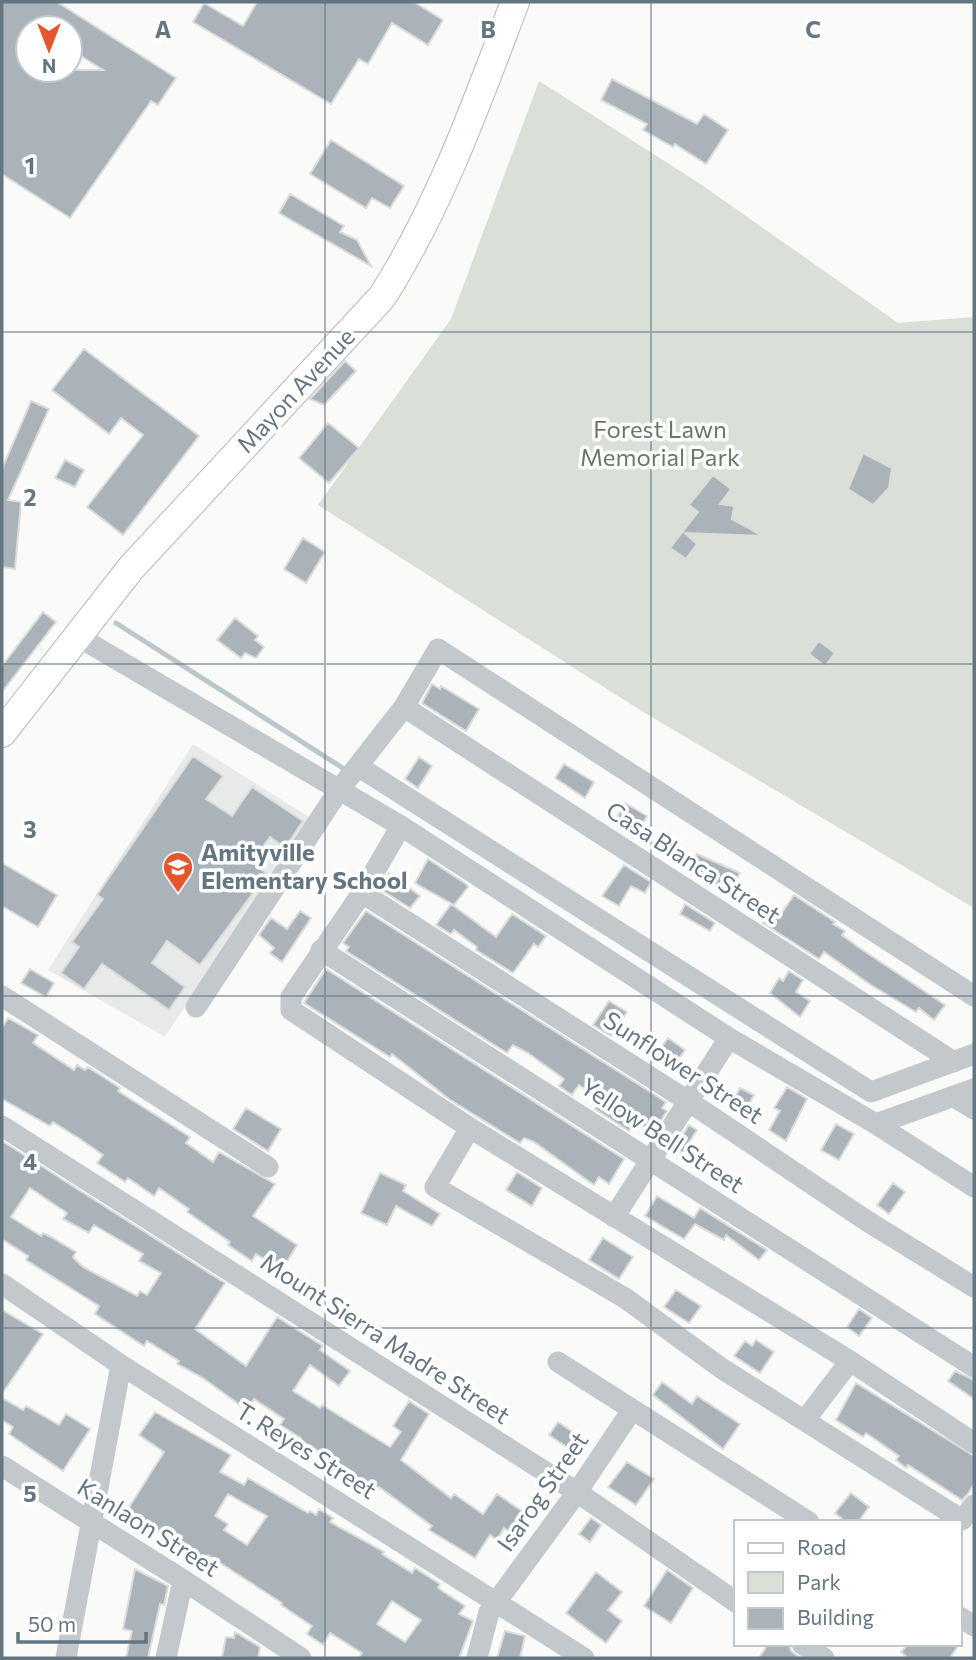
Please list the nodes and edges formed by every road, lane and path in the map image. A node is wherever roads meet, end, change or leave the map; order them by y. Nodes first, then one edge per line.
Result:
1 (515, 2) edge
2 (77, 636) junction
3 (404, 707) junction
4 (2, 733) edge
5 (359, 767) junction
6 (339, 790) junction
7 (401, 826) junction
8 (362, 893) junction
9 (321, 950) junction
10 (2, 996) edge
11 (974, 996) edge
12 (196, 1007) dead end
13 (729, 1038) junction
14 (964, 1058) edge
15 (974, 1089) edge
16 (953, 1096) junction
17 (688, 1101) junction
18 (974, 1109) edge
19 (876, 1124) junction
20 (2, 1126) edge
21 (470, 1128) junction
22 (651, 1159) junction
23 (268, 1167) dead end
24 (974, 1187) edge
25 (614, 1217) junction
26 (2, 1284) edge
27 (974, 1287) edge
28 (850, 1361) junction
29 (558, 1362) dead end
30 (121, 1365) junction
31 (974, 1367) edge
32 (632, 1410) junction
33 (805, 1420) junction
34 (974, 1443) edge
35 (2, 1466) edge
36 (577, 1492) junction
37 (968, 1513) edge
38 (806, 1520) edge
39 (93, 1525) junction
40 (184, 1580) junction
41 (734, 1601) edge
42 (496, 1603) junction
43 (805, 1646) edge
44 (269, 1649) edge
45 (66, 1658) edge
46 (166, 1658) edge
47 (301, 1658) edge
48 (477, 1658) edge
49 (584, 1658) edge
50 (824, 1658) edge

1 - 2 main road, Mayon Avenue
2 - 4 main road, Mayon Avenue
2 - 6 street
3 - 5 street
3 - 11 street
3 - 14 street, Casa Blanca Street
5 - 6 street
5 - 14 street
6 - 7 street
6 - 12 street
7 - 8 street
7 - 13 street
8 - 9 street
8 - 17 street, Sunflower Street
9 - 21 street
9 - 22 street, Yellow Bell Street
10 - 23 street
13 - 17 street
13 - 19 street
15 - 16 street
16 - 18 street
16 - 19 street
17 - 22 street
17 - 27 street, Sunflower Street
19 - 24 street
20 - 36 street, Mount Sierra Madre Street
21 - 25 street
21 - 33 street
22 - 25 street
22 - 31 street, Yellow Bell Street
25 - 28 street
26 - 30 street, T. Reyes Street
28 - 33 street
28 - 34 street
29 - 32 street
30 - 39 street
30 - 42 street, T. Reyes Street
32 - 36 street, Isarog Street
32 - 38 street
33 - 37 street
35 - 39 street, Kanlaon Street
36 - 41 street, Mount Sierra Madre Street
36 - 42 street, Isarog Street
39 - 40 street, Kanlaon Street
39 - 45 street
40 - 44 street, Kanlaon Street
40 - 46 street
42 - 48 street, Isarog Street
42 - 49 street, T. Reyes Street
43 - 50 street
44 - 47 street, Kanlaon Street

